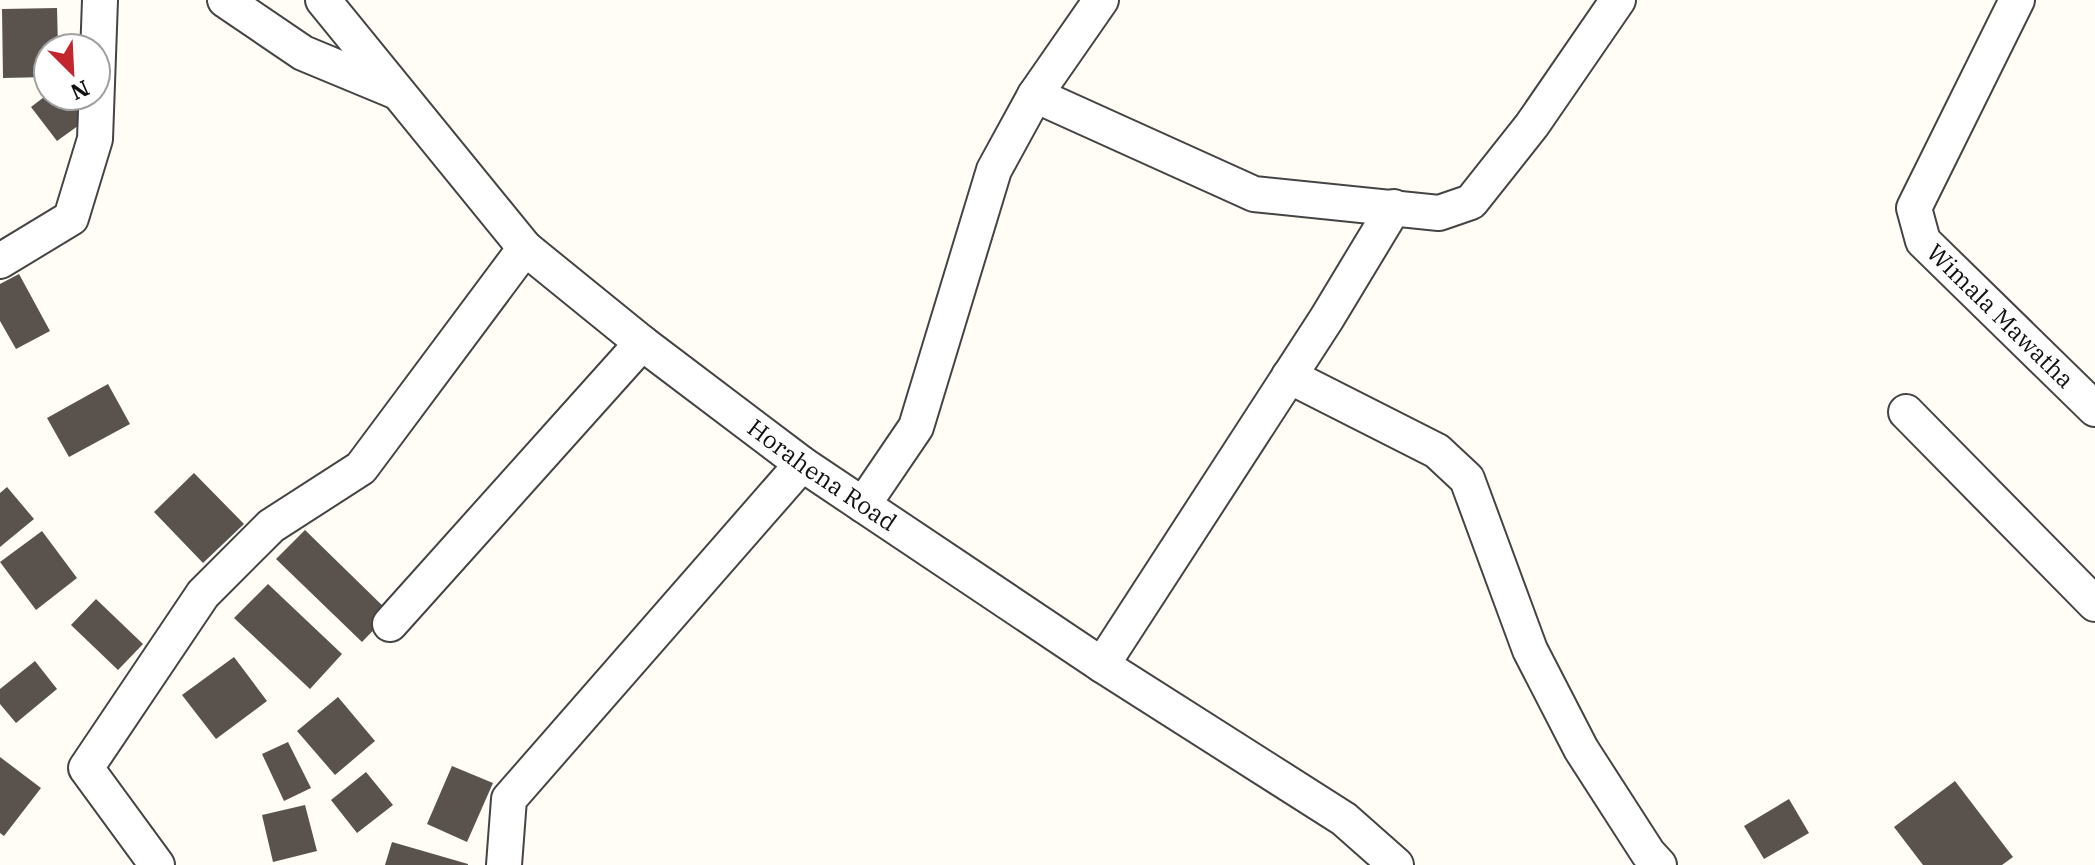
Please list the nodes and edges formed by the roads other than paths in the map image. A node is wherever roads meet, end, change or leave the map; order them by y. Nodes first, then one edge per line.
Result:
1 (100, 0) edge
2 (225, 0) edge
3 (323, 0) edge
4 (1101, 0) edge
5 (1618, 0) edge
6 (2017, 0) edge
7 (400, 93) junction
8 (1035, 95) junction
9 (1394, 207) junction
10 (525, 248) junction
11 (0, 261) edge
12 (642, 343) junction
13 (1289, 376) junction
14 (2095, 409) edge
15 (1906, 412) dead end
16 (802, 464) junction
17 (863, 505) junction
18 (2095, 604) edge
19 (390, 624) dead end
20 (1102, 665) junction
21 (1654, 859) edge
22 (157, 865) edge
23 (504, 865) edge
24 (1396, 865) edge

1 - 11 street
2 - 7 street
3 - 7 street, Horahena Road
4 - 8 street
5 - 9 street
6 - 14 street, Wimala Mawatha
7 - 10 street, Horahena Road
8 - 9 street
8 - 17 street
9 - 13 street
10 - 12 street, Horahena Road
10 - 22 street
12 - 16 street, Horahena Road
12 - 19 street
13 - 20 street
13 - 21 street
15 - 18 street
16 - 17 street, Horahena Road
16 - 23 street
17 - 20 street, Horahena Road
20 - 24 street, Horahena Road

